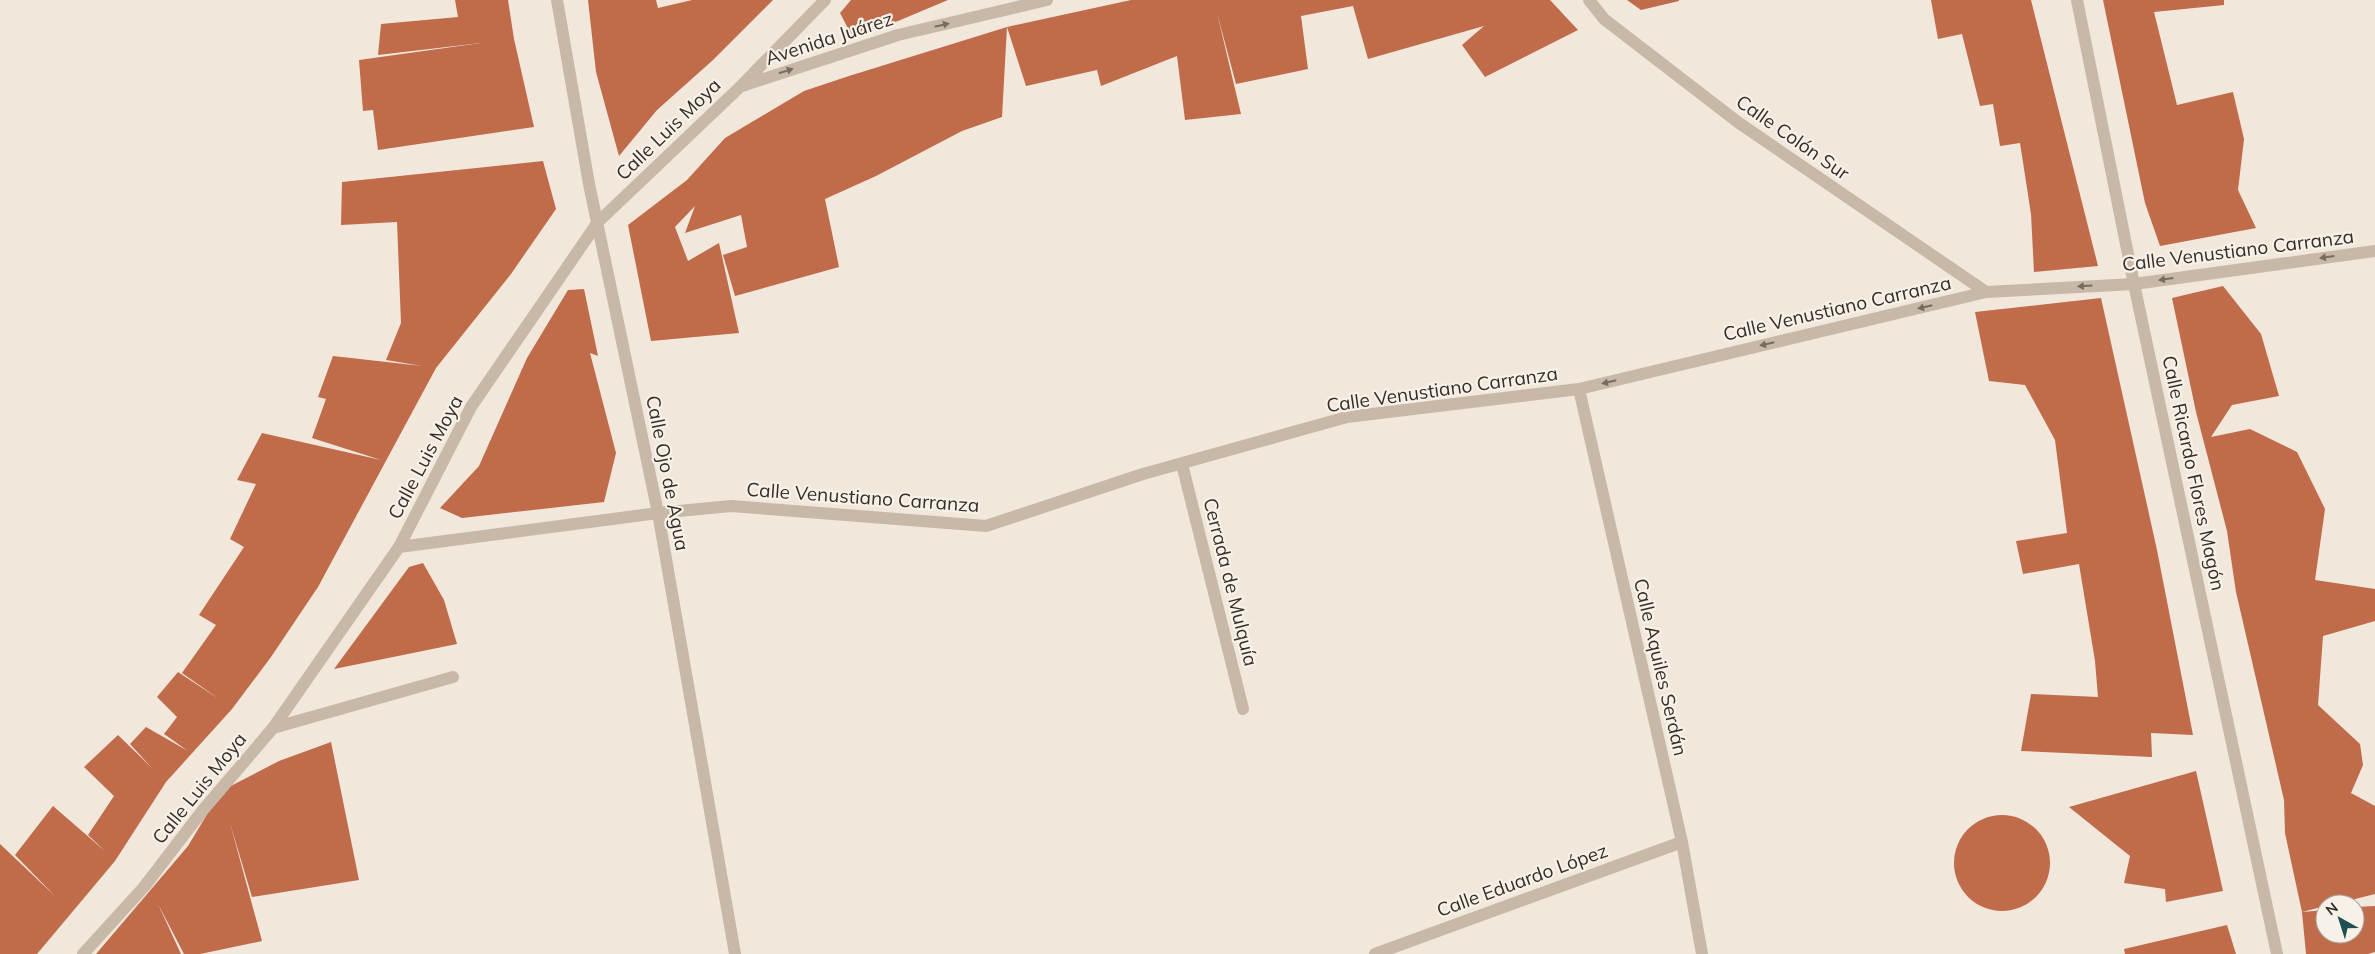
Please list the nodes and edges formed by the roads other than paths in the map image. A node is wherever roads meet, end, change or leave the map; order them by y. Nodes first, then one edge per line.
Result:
1 (557, 0) edge
2 (825, 0) edge
3 (1047, 0) edge
4 (1589, 0) edge
5 (2077, 0) edge
6 (740, 86) junction
7 (598, 222) junction
8 (2375, 251) edge
9 (2134, 284) junction
10 (1986, 292) junction
11 (1579, 389) junction
12 (1182, 464) junction
13 (658, 513) junction
14 (399, 547) junction
15 (453, 677) dead end
16 (1243, 709) dead end
17 (273, 728) junction
18 (1682, 842) junction
19 (83, 954) edge
20 (735, 954) edge
21 (1375, 954) edge
22 (1702, 954) edge
23 (2277, 954) edge

1 - 7 street, Calle Ojo de Agua
2 - 6 street, Calle Luis Moya
6 -> 3 street, Avenida Juárez
4 - 10 street, Calle Colón Sur
5 - 9 street, Calle Ricardo Flores Magón
6 - 7 street, Calle Luis Moya
7 - 13 street, Calle Ojo de Agua
7 - 14 street, Calle Luis Moya
8 -> 9 street, Calle Venustiano Carranza
9 -> 10 street, Calle Venustiano Carranza
9 - 23 street, Calle Ricardo Flores Magón
10 -> 11 street, Calle Venustiano Carranza
11 - 12 street, Calle Venustiano Carranza
11 - 18 street, Calle Aquiles Serdán
12 - 13 street, Calle Venustiano Carranza
12 - 16 street, Cerrada de Mulquía
13 - 14 street, Calle Venustiano Carranza
13 - 20 street, Calle Ojo de Agua
14 - 17 street, Calle Luis Moya
15 - 17 street
17 - 19 street, Calle Luis Moya
18 - 21 street, Calle Eduardo López
18 - 22 street, Calle Aquiles Serdán

